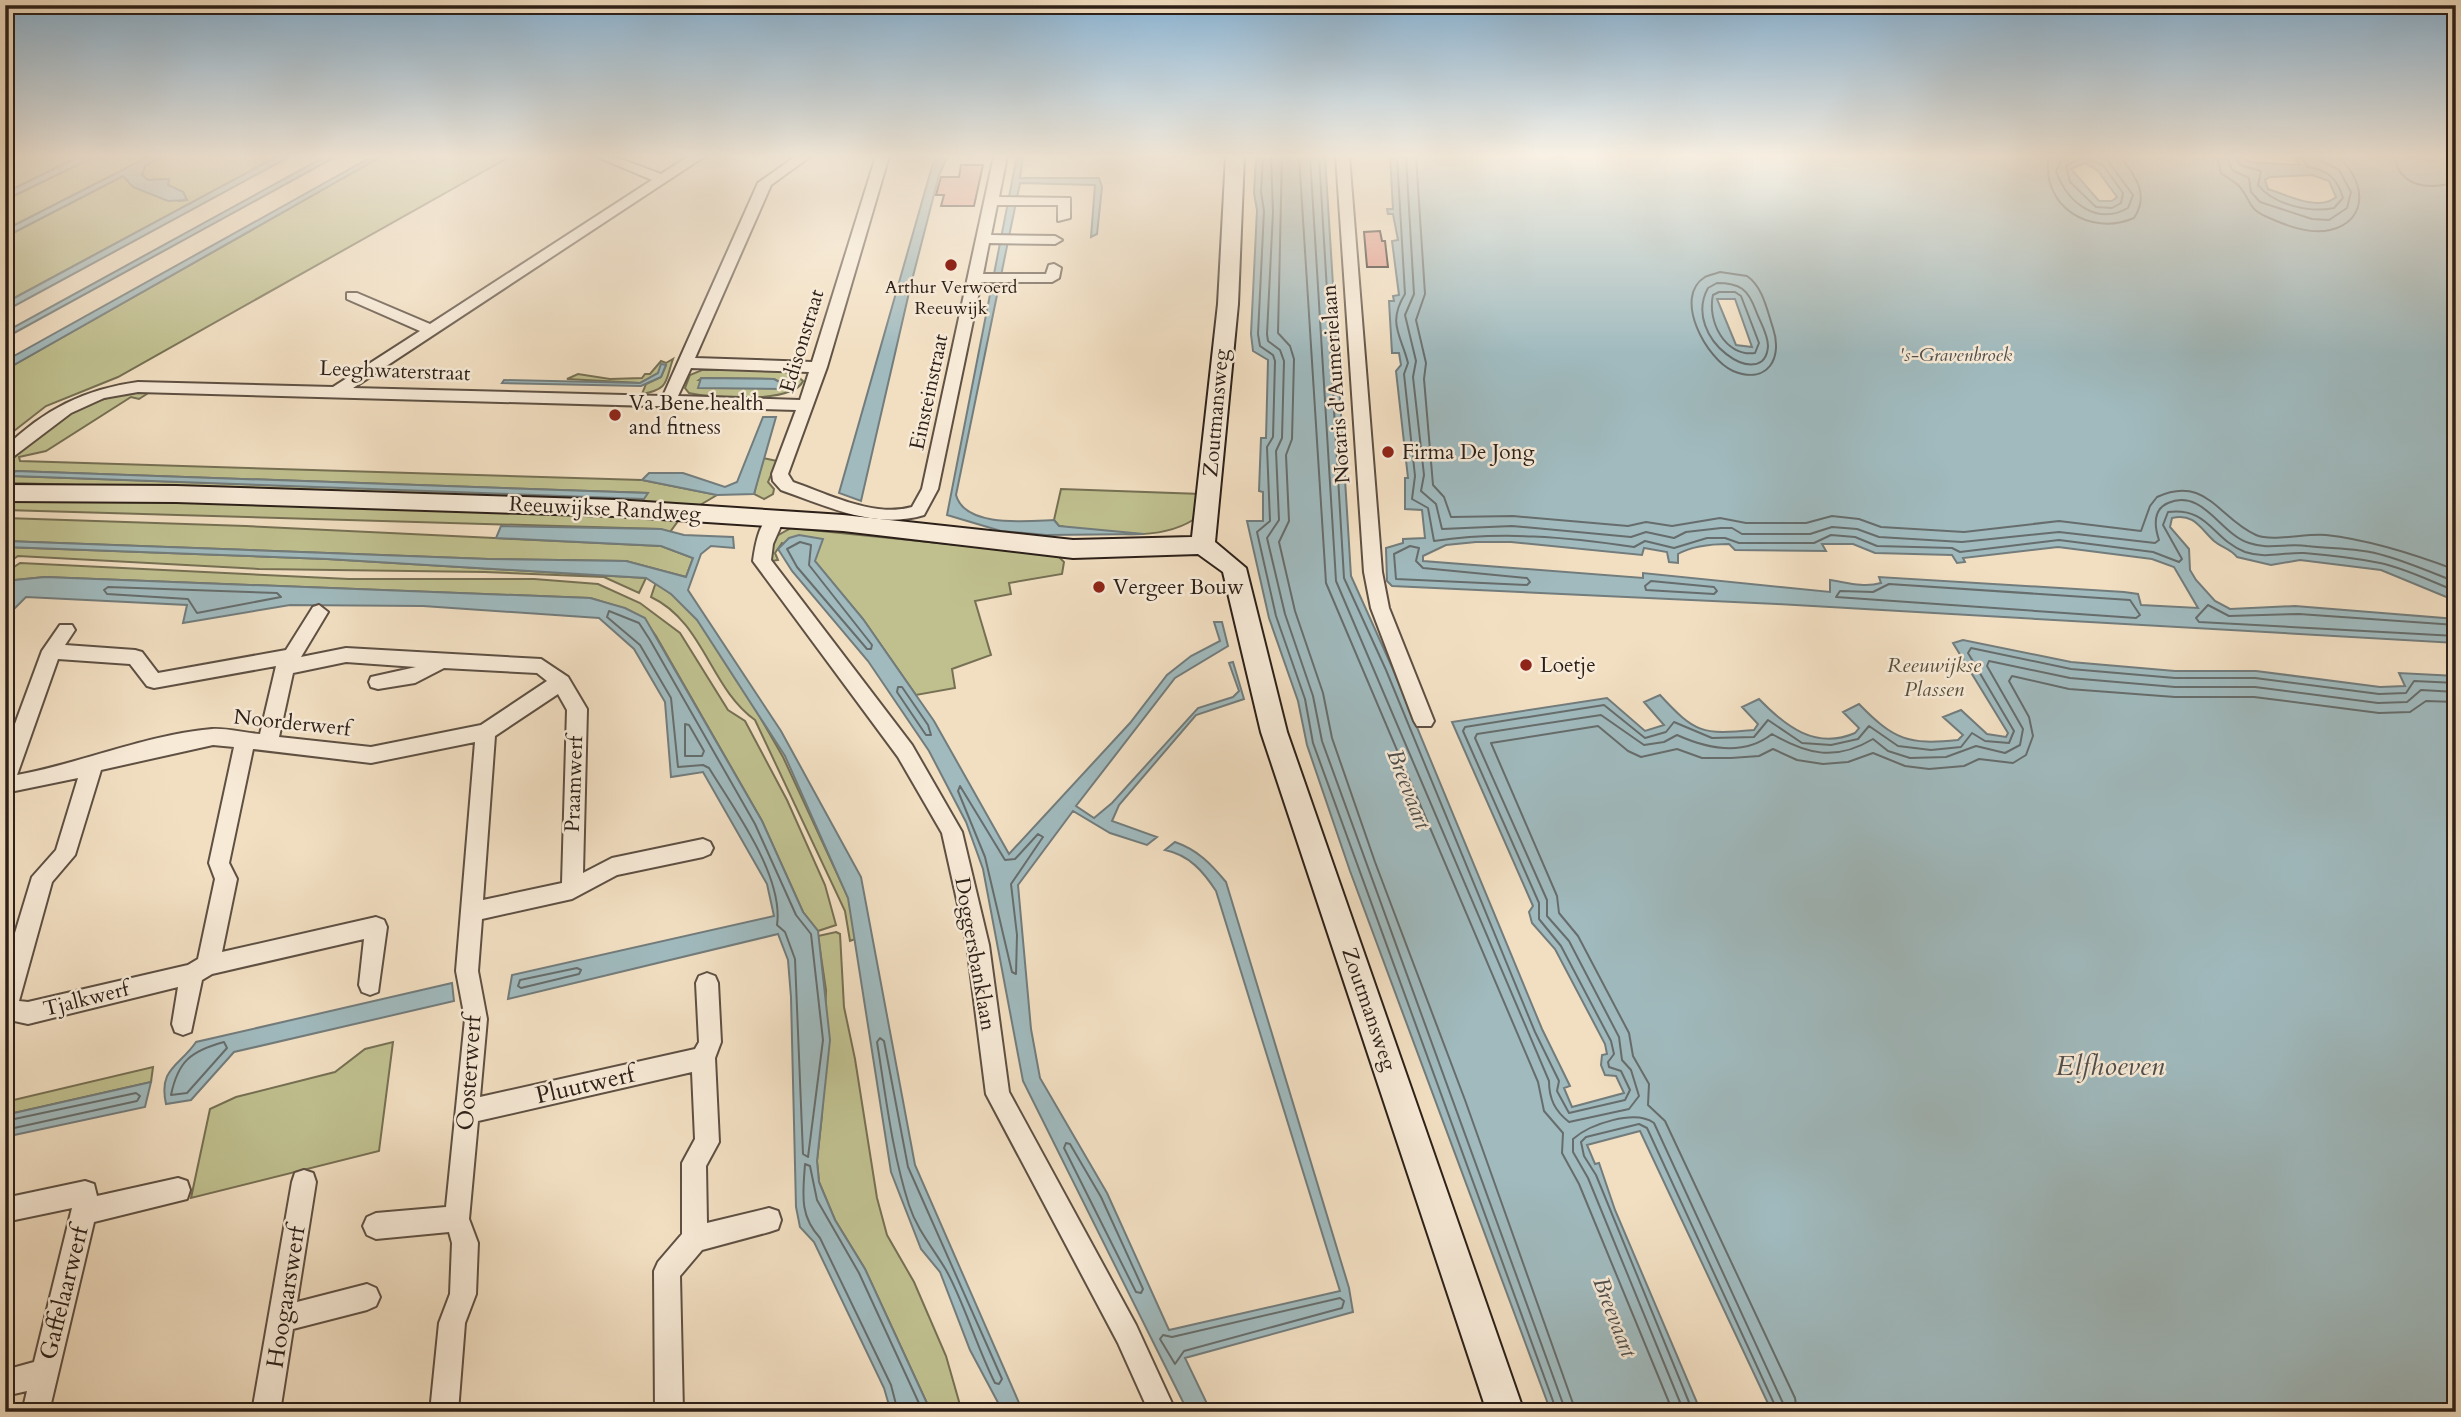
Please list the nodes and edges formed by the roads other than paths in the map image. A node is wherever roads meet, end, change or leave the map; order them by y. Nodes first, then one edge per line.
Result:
1 (596, 222) edge
2 (748, 222) edge
3 (863, 222) edge
4 (986, 222) edge
5 (1060, 222) edge
6 (1232, 222) edge
7 (1347, 222) edge
8 (1057, 234) joint
9 (982, 239) junction
10 (1006, 239) joint
11 (1054, 268) dead end
12 (974, 278) junction
13 (352, 296) dead end
14 (431, 330) junction
15 (686, 363) junction
16 (819, 367) junction
17 (339, 390) junction
18 (669, 400) junction
19 (806, 405) junction
20 (5, 458) edge
21 (5, 493) edge
22 (918, 511) joint
23 (775, 519) junction
24 (1203, 545) junction
25 (319, 612) dead end
26 (66, 630) dead end
27 (51, 651) junction
28 (441, 661) junction
29 (288, 662) junction
30 (378, 682) dead end
31 (561, 682) junction
32 (1424, 721) dead end
33 (486, 732) junction
34 (245, 742) junction
35 (268, 743) junction
36 (92, 766) junction
37 (5, 779) edge
38 (5, 785) edge
39 (703, 848) dead end
40 (572, 890) junction
41 (473, 912) junction
42 (200, 970) junction
43 (707, 983) dead end
44 (370, 985) dead end
45 (183, 1024) dead end
46 (703, 1058) junction
47 (467, 1112) junction
48 (304, 1182) dead end
49 (178, 1190) dead end
50 (84, 1202) junction
51 (5, 1210) edge
52 (457, 1219) junction
53 (769, 1220) dead end
54 (376, 1226) dead end
55 (695, 1238) junction
56 (367, 1297) dead end
57 (283, 1319) junction
58 (44, 1373) junction
59 (5, 1383) edge
60 (34, 1412) edge
61 (266, 1412) edge
62 (444, 1412) edge
63 (669, 1412) edge
64 (1163, 1412) edge
65 (1506, 1412) edge

1 - 14 street
2 - 15 street
3 - 16 street, Edisonstraat
4 - 9 street, Einsteinstraat
5 - 8 street
6 - 24 main road, Zoutmansweg
7 - 32 street, Notaris d'Aumerielaan
8 - 10 street
9 - 10 street
9 - 12 street, Einsteinstraat
11 - 12 street
12 - 22 street, Einsteinstraat
13 - 14 street
14 - 17 street
15 - 16 street
15 - 18 street
16 - 19 street, Edisonstraat
17 - 18 street, Leeghwaterstraat
17 - 20 street, Leeghwaterstraat
18 - 19 street, Leeghwaterstraat
19 - 22 street, Edisonstraat
21 - 23 main road, Reeuwijkse Randweg
23 - 24 main road, Reeuwijkse Randweg
23 - 64 street, Doggersbanklaan
24 - 65 main road, Zoutmansweg
25 - 29 street
26 - 27 street
27 - 29 street
27 - 37 street
28 - 29 street
28 - 30 street
28 - 31 street
29 - 35 street
31 - 33 street, Noorderwerf
31 - 40 street, Praamwerf
33 - 35 street, Noorderwerf
33 - 41 street, Oosterwerf
34 - 35 street, Noorderwerf
34 - 36 street, Noorderwerf
34 - 42 street
36 - 38 street, Noorderwerf
36 - 42 street, Tjalkwerf
39 - 40 street
40 - 41 street
41 - 47 street, Oosterwerf
42 - 44 street, Tjalkwerf
42 - 45 street
43 - 46 street
46 - 47 street, Pluutwerf
46 - 55 street
47 - 52 street, Oosterwerf
48 - 57 street, Hoogaarswerf
49 - 50 street, Gaffelaarwerf
50 - 51 street
50 - 58 street, Gaffelaarwerf
52 - 54 street
52 - 62 street, Oosterwerf
53 - 55 street
55 - 63 street
56 - 57 street
57 - 61 street, Hoogaarswerf
58 - 59 street, Gaffelaarwerf
58 - 60 street, Gaffelaarwerf

